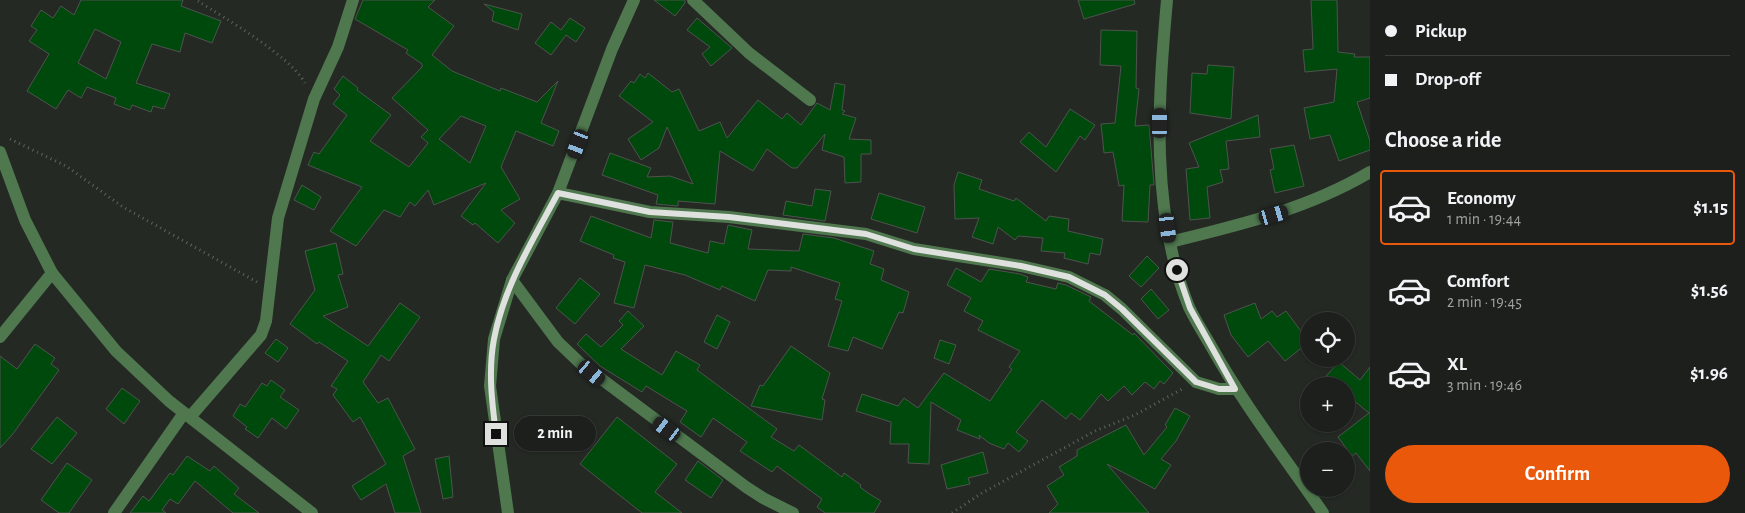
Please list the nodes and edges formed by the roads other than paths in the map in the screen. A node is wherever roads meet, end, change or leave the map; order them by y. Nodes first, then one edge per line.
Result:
1 (353, 0) edge
2 (634, 0) edge
3 (693, 0) edge
4 (1167, 0) edge
5 (810, 100) dead end
6 (0, 152) edge
7 (1370, 172) edge
8 (558, 193) junction
9 (1170, 242) junction
10 (52, 274) junction
11 (512, 280) junction
12 (0, 337) edge
13 (1235, 389) junction
14 (187, 415) junction
15 (114, 513) edge
16 (312, 513) edge
17 (508, 513) edge
18 (794, 513) edge
19 (1323, 513) edge

1 - 14 street
2 - 8 street
3 - 5 street
4 - 9 street
6 - 10 street
7 - 9 street
8 - 11 street
8 - 13 street
9 - 13 street
10 - 12 street
10 - 14 street
11 - 17 street
11 - 18 street
13 - 19 street
14 - 15 street
14 - 16 street

